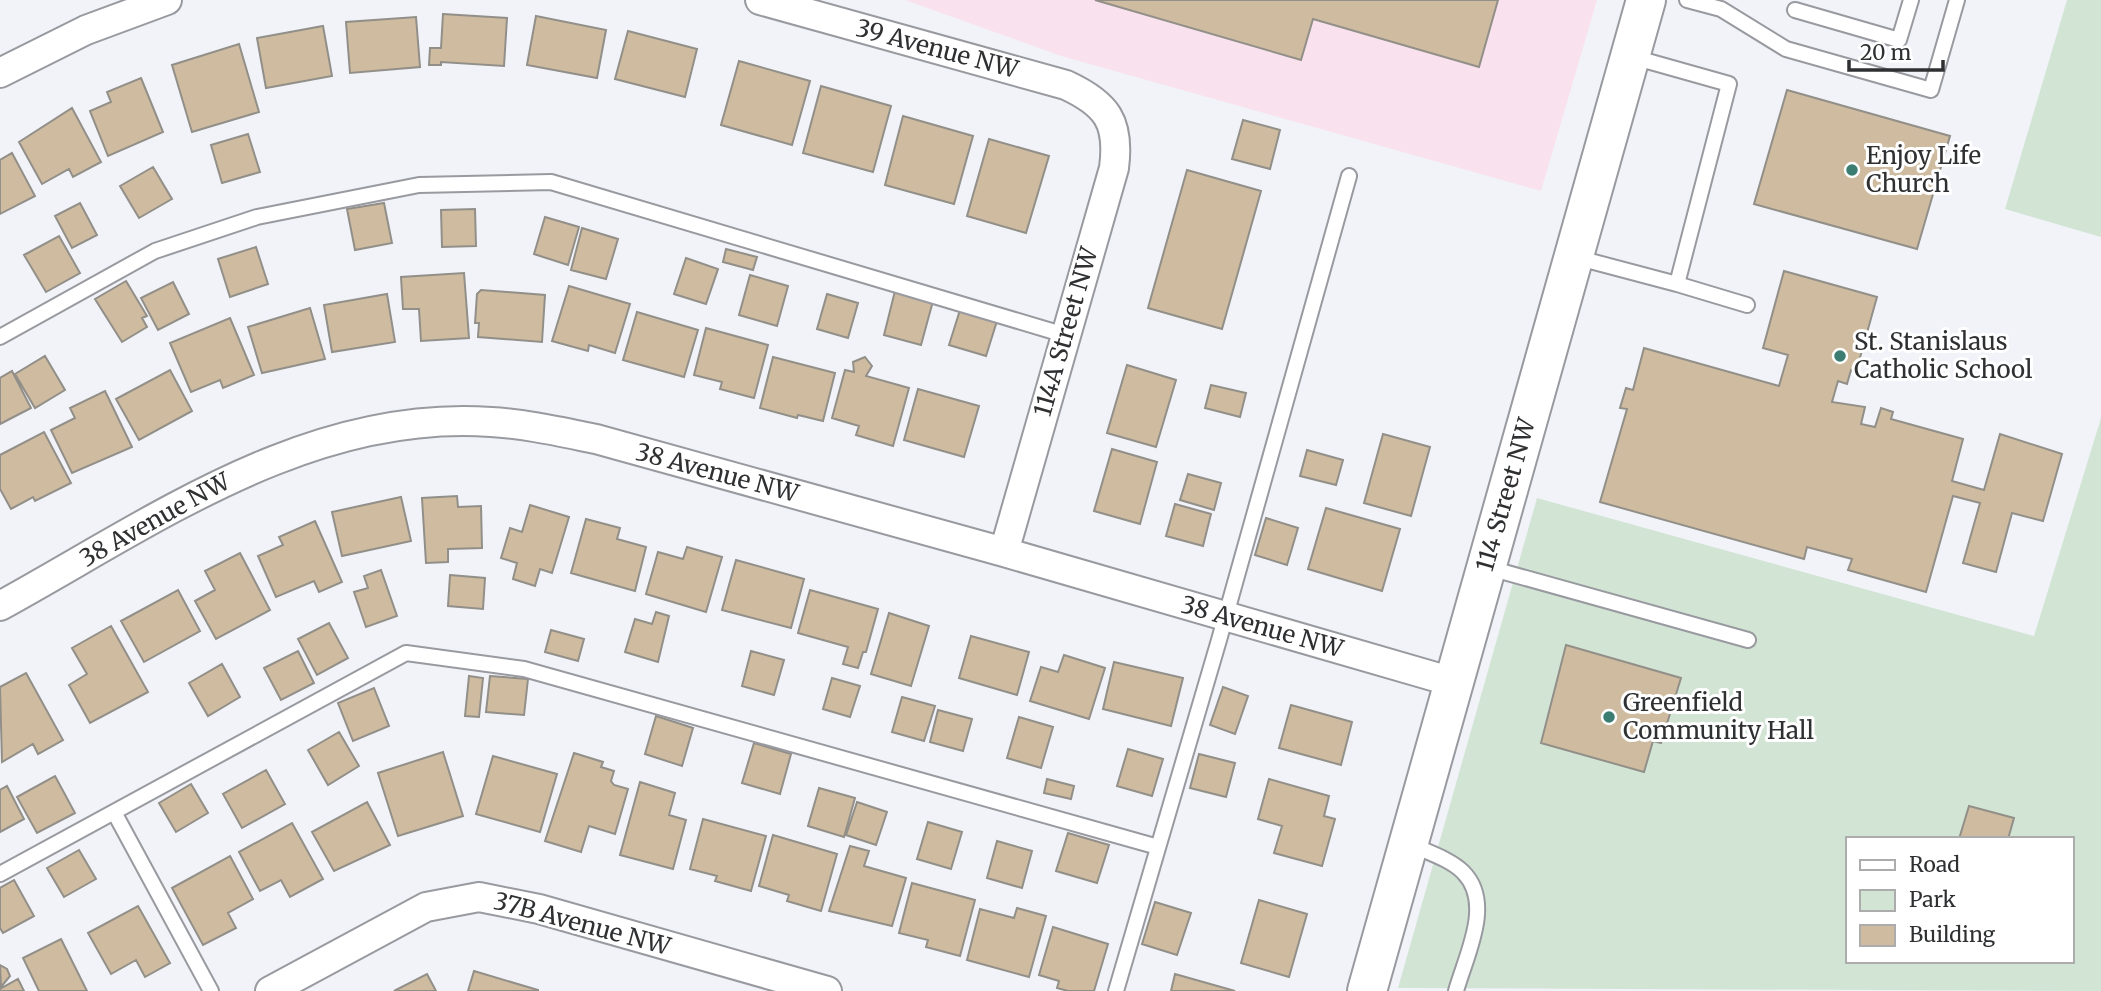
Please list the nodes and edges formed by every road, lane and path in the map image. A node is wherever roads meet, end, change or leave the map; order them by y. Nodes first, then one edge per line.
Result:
1 (760, 0) edge
2 (1646, 0) edge
3 (1687, 0) edge
4 (1911, 0) edge
5 (1957, 0) edge
6 (149, 3) edge
7 (1795, 10) dead end
8 (1630, 56) junction
9 (0, 73) edge
10 (1106, 111) joint
11 (1349, 176) dead end
12 (1573, 257) junction
13 (1677, 285) junction
14 (1746, 305) dead end
15 (1065, 335) junction
16 (0, 337) edge
17 (1004, 552) junction
18 (1485, 567) junction
19 (0, 606) edge
20 (1226, 617) junction
21 (1748, 640) dead end
22 (1453, 682) junction
23 (114, 811) junction
24 (1408, 843) junction
25 (1158, 847) junction
26 (0, 874) edge
27 (211, 991) edge
28 (270, 991) edge
29 (827, 991) edge
30 (1115, 991) edge
31 (1367, 991) edge
32 (1456, 991) edge

1 - 10 street, 39 Avenue NW
2 - 8 street, 114 Street NW
3 - 5 lane
4 - 7 lane
6 - 9 street
8 - 12 street, 114 Street NW
8 - 13 lane
10 - 15 street, 114A Street NW
11 - 20 lane
12 - 13 lane
12 - 18 street, 114 Street NW
13 - 14 lane
15 - 16 lane
15 - 17 street, 114A Street NW
17 - 19 street, 38 Avenue NW
17 - 20 street, 38 Avenue NW
18 - 21 lane
18 - 22 street, 114 Street NW
20 - 22 street, 38 Avenue NW
20 - 25 lane
22 - 24 street, 114 Street NW
23 - 25 lane
23 - 26 lane
23 - 27 lane
24 - 31 street, 114 Street NW
24 - 32 lane
25 - 30 lane
28 - 29 street, 37B Avenue NW

